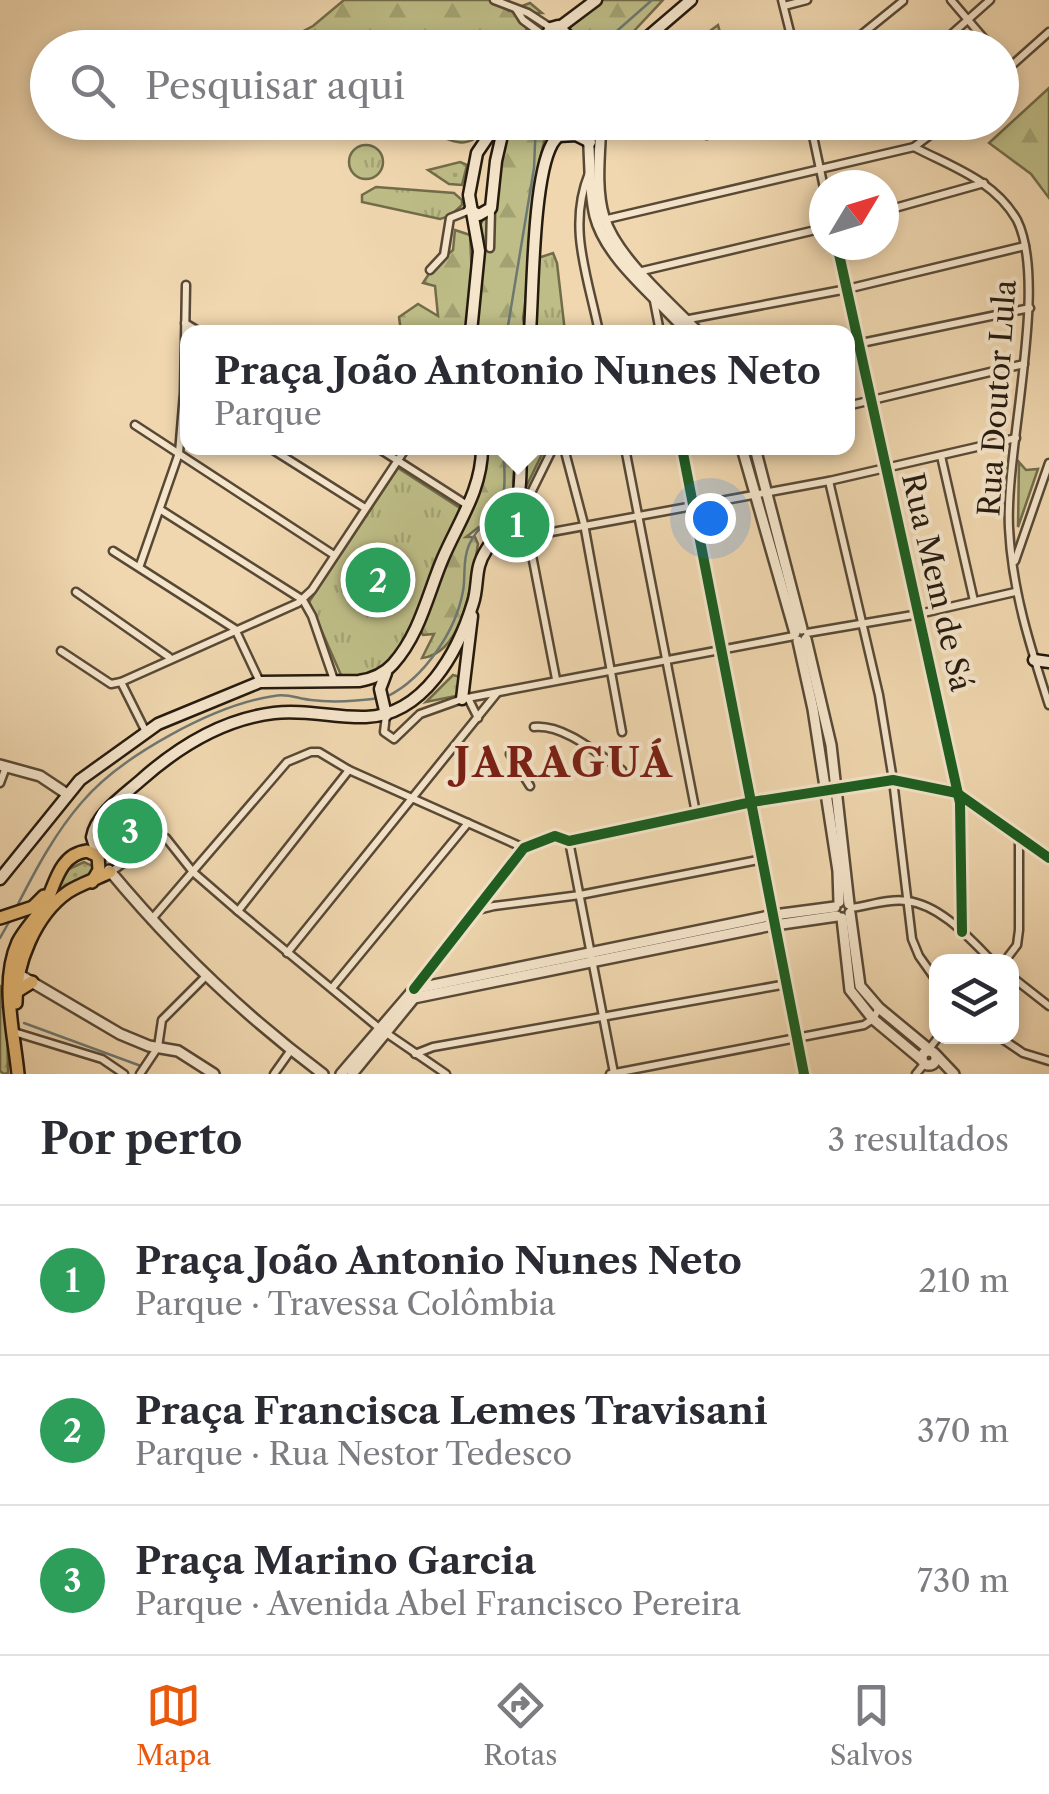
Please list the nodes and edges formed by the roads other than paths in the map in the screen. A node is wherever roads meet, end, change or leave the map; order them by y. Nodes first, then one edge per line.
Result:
1 (494, 0) edge
2 (596, 0) edge
3 (673, 0) edge
4 (691, 0) edge
5 (807, 0) edge
6 (951, 0) edge
7 (990, 0) edge
8 (903, 1) edge
9 (783, 3) edge
10 (667, 18) junction
11 (968, 20) junction
12 (537, 30) edge
13 (566, 30) edge
14 (654, 30) edge
15 (790, 30) edge
16 (867, 30) edge
17 (957, 30) edge
18 (977, 30) edge
19 (1049, 32) edge
20 (1019, 59) edge
21 (488, 140) edge
22 (499, 140) edge
23 (556, 140) edge
24 (586, 140) edge
25 (601, 140) edge
26 (814, 140) edge
27 (923, 140) edge
28 (590, 142) joint
29 (914, 147) junction
30 (477, 154) junction
31 (496, 161) junction
32 (592, 165) junction
33 (820, 170) joint
34 (809, 173) edge
35 (984, 183) junction
36 (592, 196) junction
37 (899, 207) edge
38 (491, 208) junction
39 (470, 210) junction
40 (577, 216) junction
41 (600, 221) junction
42 (809, 232) edge
43 (1024, 246) junction
44 (490, 248) dead end
45 (840, 260) edge
46 (430, 270) dead end
47 (636, 273) junction
48 (186, 285) dead end
49 (847, 289) junction
50 (653, 295) junction
51 (1030, 308) junction
52 (682, 321) junction
53 (185, 322) joint
54 (190, 325) edge
55 (472, 325) edge
56 (530, 325) edge
57 (598, 325) edge
58 (659, 325) edge
59 (684, 325) edge
60 (688, 325) edge
61 (855, 325) edge
62 (855, 326) edge
63 (859, 344) junction
64 (855, 345) edge
65 (1024, 364) junction
66 (871, 402) junction
67 (855, 405) edge
68 (135, 425) dead end
69 (1016, 438) junction
70 (180, 444) edge
71 (179, 454) junction
72 (181, 455) edge
73 (281, 455) edge
74 (390, 455) edge
75 (401, 455) edge
76 (481, 455) edge
77 (522, 455) edge
78 (550, 455) edge
79 (566, 455) edge
80 (625, 455) edge
81 (683, 455) edge
82 (744, 455) edge
83 (756, 455) edge
84 (941, 456) junction
85 (398, 460) junction
86 (1049, 463) edge
87 (886, 468) junction
88 (829, 480) junction
89 (534, 489) junction
90 (753, 493) junction
91 (767, 493) junction
92 (519, 500) junction
93 (693, 504) junction
94 (468, 506) junction
95 (365, 508) junction
96 (161, 510) junction
97 (638, 517) junction
98 (584, 524) junction
99 (527, 536) junction
100 (491, 543) junction
101 (113, 551) dead end
102 (334, 555) junction
103 (1013, 565) junction
104 (140, 566) junction
105 (76, 592) dead end
106 (1015, 592) junction
107 (303, 600) junction
108 (474, 600) junction
109 (974, 601) junction
110 (920, 614) junction
111 (862, 624) junction
112 (235, 629) junction
113 (800, 635) junction
114 (722, 650) junction
115 (61, 651) dead end
116 (170, 658) junction
117 (1034, 660) junction
118 (666, 661) junction
119 (1049, 662) edge
120 (467, 666) junction
121 (390, 668) junction
122 (443, 669) junction
123 (609, 669) junction
124 (370, 679) junction
125 (556, 679) junction
126 (121, 682) junction
127 (260, 682) junction
128 (334, 682) junction
129 (498, 692) junction
130 (382, 695) junction
131 (465, 698) junction
132 (1049, 705) edge
133 (398, 710) junction
134 (386, 715) junction
135 (478, 718) junction
136 (534, 727) dead end
137 (146, 732) junction
138 (622, 732) dead end
139 (510, 754) dead end
140 (3, 766) edge
141 (349, 770) junction
142 (622, 770) dead end
143 (893, 780) junction
144 (0, 783) edge
145 (530, 786) dead end
146 (831, 789) junction
147 (957, 792) junction
148 (67, 794) junction
149 (414, 798) junction
150 (752, 802) junction
151 (696, 813) junction
152 (468, 823) junction
153 (1020, 837) junction
154 (569, 841) junction
155 (524, 848) junction
156 (99, 858) junction
157 (1049, 858) edge
158 (763, 859) junction
159 (110, 872) junction
160 (193, 872) junction
161 (0, 879) edge
162 (55, 880) junction
163 (92, 882) junction
164 (486, 895) junction
165 (580, 895) junction
166 (906, 900) junction
167 (494, 906) junction
168 (8, 909) edge
169 (843, 910) junction
170 (238, 911) junction
171 (473, 912) junction
172 (152, 920) junction
173 (775, 920) junction
174 (962, 932) junction
175 (288, 953) junction
176 (985, 954) edge
177 (1010, 954) edge
178 (591, 957) junction
179 (9, 970) edge
180 (929, 970) edge
181 (205, 977) junction
182 (32, 982) junction
183 (1019, 982) edge
184 (787, 984) junction
185 (332, 988) junction
186 (414, 989) junction
187 (16, 992) junction
188 (1048, 1004) edge
189 (879, 1008) junction
190 (603, 1018) junction
191 (873, 1019) junction
192 (382, 1030) junction
193 (160, 1031) junction
194 (14, 1032) junction
195 (798, 1038) junction
196 (936, 1044) edge
197 (1010, 1044) edge
198 (158, 1046) junction
199 (178, 1050) junction
200 (291, 1050) junction
201 (932, 1052) junction
202 (415, 1054) junction
203 (1049, 1061) edge
204 (925, 1062) junction
205 (18, 1074) edge
206 (124, 1074) edge
207 (140, 1074) edge
208 (214, 1074) edge
209 (274, 1074) edge
210 (323, 1074) edge
211 (341, 1074) edge
212 (352, 1074) edge
213 (446, 1074) edge
214 (613, 1074) edge
215 (804, 1074) edge
216 (916, 1074) edge
217 (938, 1074) edge
218 (954, 1074) edge

1 - 12 street
2 - 13 main road
3 - 10 main road
4 - 10 main road
5 - 9 street
6 - 11 street
7 - 11 street
8 - 16 street
9 - 15 street
10 - 14 main road
11 - 17 street
11 - 18 street
19 - 20 street
21 - 30 main road
22 - 31 main road
23 - 56 main road
24 - 28 main road
25 - 41 street
26 - 33 street
27 - 29 street
28 - 32 street
29 - 33 street
29 - 35 street, Rua Doutor Lula
30 - 31 main road
30 - 39 main road
31 - 38 main road
32 - 36 street
32 - 40 street
34 - 41 street
35 - 37 street
35 - 43 street, Rua Doutor Lula
36 - 40 street
36 - 41 street
38 - 39 main road
38 - 44 street
39 - 46 street
39 - 55 main road
40 - 57 street
41 - 47 street
42 - 47 street
43 - 49 street
43 - 51 street, Rua Doutor Lula
45 - 49 street, Rua Mem de Sá
47 - 50 street
47 - 52 street
48 - 53 street
49 - 52 street
49 - 61 street, Rua Mem de Sá
50 - 52 street
50 - 58 street
51 - 63 street
51 - 65 street, Rua Doutor Lula
52 - 59 street
52 - 60 street
53 - 54 street
62 - 63 street, Rua Mem de Sá
63 - 64 street
63 - 66 street, Rua Mem de Sá
65 - 66 street
65 - 69 street, Rua Doutor Lula
66 - 67 street
66 - 87 street, Rua Mem de Sá
68 - 71 street
69 - 84 street
69 - 103 street, Rua Doutor Lula
70 - 71 street
71 - 96 street
72 - 102 street
73 - 95 street
74 - 85 street
75 - 85 street
76 - 94 main road
77 - 92 main road
78 - 89 street
79 - 98 street
80 - 97 street
81 - 93 street
82 - 90 street
83 - 91 street
84 - 87 street
84 - 109 street
85 - 94 street
85 - 95 street
86 - 103 street
87 - 88 street
87 - 110 street, Rua Mem de Sá
88 - 91 street
88 - 111 street
89 - 92 street
89 - 92 street
90 - 91 street
90 - 93 street
90 - 113 street
91 - 113 street
92 - 99 street
92 - 100 main road
93 - 97 street
93 - 114 street
94 - 121 main road
95 - 102 street
96 - 104 street
96 - 107 street
97 - 98 street
97 - 118 street
98 - 99 street
98 - 123 street
99 - 100 street
99 - 125 street
100 - 108 main road
101 - 104 street
102 - 107 street
103 - 106 street, Rua Doutor Lula
104 - 112 street
105 - 116 street
106 - 109 street
106 - 117 street, Rua Doutor Lula
107 - 112 street
107 - 128 street
108 - 120 main road
108 - 122 main road
109 - 110 street
110 - 111 street
110 - 147 street, Rua Mem de Sá
111 - 113 street
111 - 143 street
112 - 116 street
112 - 127 street
113 - 114 street
113 - 146 street
114 - 118 street
114 - 150 street
115 - 126 street
116 - 126 street
117 - 119 main road
117 - 132 street, Rua Doutor Lula
118 - 123 street
118 - 151 street
120 - 122 main road
120 - 131 main road
121 - 124 main road
121 - 130 main road
122 - 133 main road
123 - 125 street
123 - 138 street
124 - 128 main road
124 - 130 main road
125 - 129 street
126 - 137 street
127 - 128 main road
127 - 137 main road
129 - 131 street
129 - 135 street
130 - 133 main road
130 - 134 main road
131 - 134 street
131 - 135 street
133 - 134 main road
134 - 156 main road
135 - 149 street
136 - 142 street
137 - 148 main road
139 - 145 street
140 - 144 street
140 - 148 street
141 - 149 street
141 - 160 street
141 - 170 street
143 - 146 street
143 - 147 street
143 - 166 street
146 - 150 street
146 - 169 street
147 - 153 street
147 - 174 street, Rua Mem de Sá
148 - 161 main road
149 - 152 street
149 - 175 street
150 - 151 street
150 - 158 street
151 - 154 street
152 - 155 street
152 - 185 street
153 - 157 street
153 - 177 street
154 - 155 street
154 - 165 street
155 - 164 street
156 - 159 street
156 - 162 main road
156 - 163 main road
158 - 165 street
158 - 173 street
159 - 160 street
159 - 163 main road
159 - 172 street
160 - 170 street
160 - 172 street
162 - 168 main road
162 - 179 main road
163 - 179 main road
164 - 167 street
164 - 171 street
165 - 167 street
165 - 178 street
166 - 169 street
166 - 174 street
166 - 180 street
167 - 171 street
169 - 173 street
169 - 189 street
169 - 191 street
170 - 175 street
171 - 186 street
172 - 181 street
173 - 178 street
173 - 184 street
174 - 176 street
175 - 185 street
178 - 186 street
178 - 190 street
178 - 192 street
179 - 182 street
179 - 187 main road
179 - 194 main road
181 - 193 street
181 - 200 street
182 - 187 main road
182 - 198 street
183 - 188 street
184 - 190 street
184 - 195 street
185 - 192 street
186 - 192 street
187 - 194 main road
189 - 191 street
189 - 201 street
190 - 202 street
190 - 214 street
191 - 195 street
191 - 204 street
192 - 202 street
192 - 211 street
192 - 212 street
193 - 198 street
193 - 199 street
194 - 205 main road
194 - 206 street
195 - 214 street
195 - 215 street
196 - 201 street
197 - 203 street
198 - 199 street
198 - 207 street
199 - 208 street
200 - 209 street
200 - 210 street
201 - 204 street
201 - 218 street
202 - 213 street
204 - 216 street
204 - 217 street

